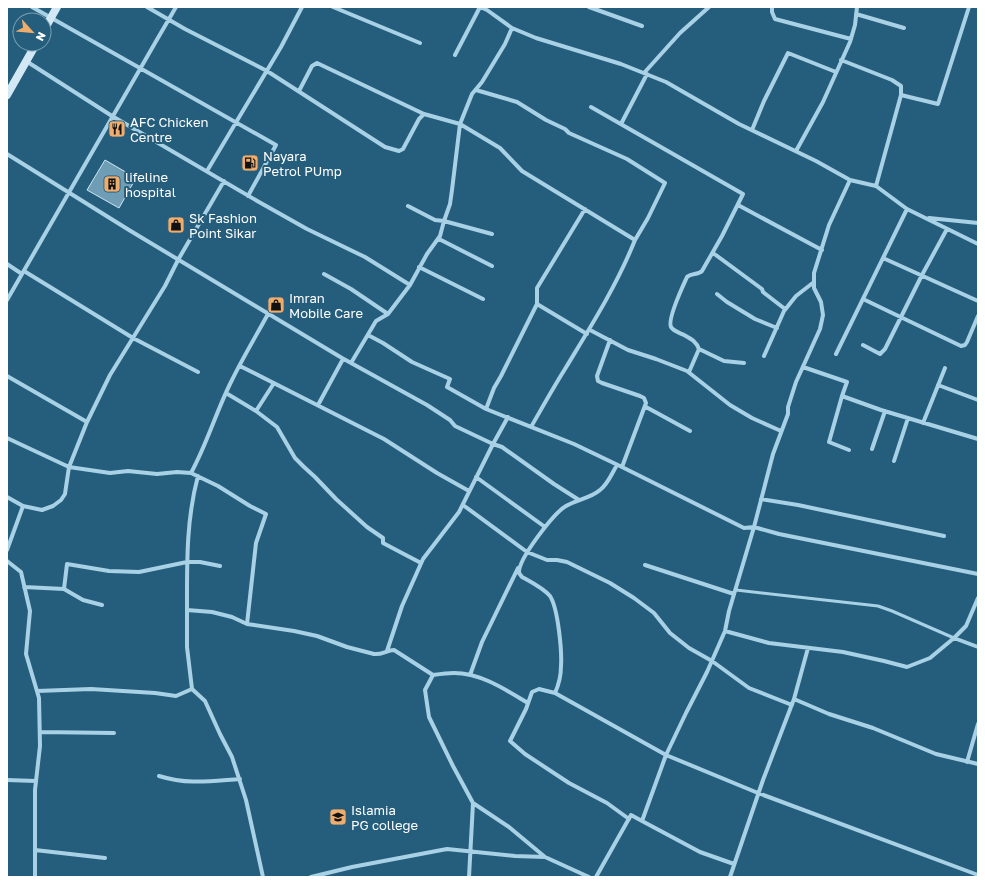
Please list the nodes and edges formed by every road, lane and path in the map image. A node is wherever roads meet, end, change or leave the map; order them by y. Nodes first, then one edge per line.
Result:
1 (57, 7) edge
2 (147, 7) edge
3 (176, 7) edge
4 (302, 7) edge
5 (333, 7) edge
6 (480, 7) edge
7 (493, 7) edge
8 (589, 7) edge
9 (709, 7) edge
10 (772, 7) edge
11 (857, 7) edge
12 (969, 7) edge
13 (493, 14) junction
14 (856, 14) junction
15 (52, 16) edge
16 (52, 19) edge
17 (169, 19) junction
18 (642, 26) dead end
19 (512, 28) junction
20 (904, 28) dead end
21 (851, 39) junction
22 (420, 43) dead end
23 (31, 52) edge
24 (455, 55) dead end
25 (841, 60) junction
26 (26, 61) junction
27 (140, 68) junction
28 (267, 71) junction
29 (836, 72) junction
30 (645, 74) junction
31 (476, 90) junction
32 (299, 91) junction
33 (8, 92) edge
34 (901, 95) junction
35 (591, 107) dead end
36 (424, 114) junction
37 (112, 116) junction
38 (235, 122) junction
39 (460, 124) junction
40 (622, 124) junction
41 (752, 130) junction
42 (796, 152) junction
43 (7, 154) edge
44 (207, 171) junction
45 (850, 180) junction
46 (224, 181) junction
47 (876, 186) junction
48 (69, 193) junction
49 (248, 196) junction
50 (738, 205) junction
51 (408, 206) dead end
52 (585, 209) junction
53 (907, 209) junction
54 (924, 218) junction
55 (444, 221) junction
56 (978, 223) edge
57 (947, 229) junction
58 (492, 234) dead end
59 (438, 239) junction
60 (635, 240) junction
61 (978, 244) edge
62 (822, 250) junction
63 (713, 253) junction
64 (883, 258) junction
65 (178, 260) junction
66 (7, 264) edge
67 (492, 266) dead end
68 (419, 267) junction
69 (23, 273) junction
70 (324, 274) dead end
71 (922, 275) junction
72 (814, 282) junction
73 (410, 285) junction
74 (717, 294) dead end
75 (483, 299) dead end
76 (863, 299) junction
77 (7, 300) edge
78 (978, 301) edge
79 (537, 304) junction
80 (786, 309) junction
81 (268, 314) junction
82 (388, 314) junction
83 (978, 316) edge
84 (901, 317) junction
85 (776, 328) junction
86 (588, 332) junction
87 (368, 335) junction
88 (132, 338) junction
89 (610, 340) junction
90 (862, 346) dead end
91 (698, 350) junction
92 (836, 354) dead end
93 (764, 356) dead end
94 (343, 359) junction
95 (351, 363) junction
96 (744, 363) dead end
97 (240, 366) junction
98 (803, 367) junction
99 (945, 368) dead end
100 (198, 372) dead end
101 (689, 372) junction
102 (7, 376) edge
103 (274, 383) junction
104 (938, 385) junction
105 (226, 393) junction
106 (842, 396) junction
107 (978, 400) edge
108 (318, 406) junction
109 (646, 407) junction
110 (486, 409) junction
111 (256, 411) junction
112 (885, 411) junction
113 (508, 418) junction
114 (908, 418) junction
115 (86, 422) junction
116 (923, 423) junction
117 (531, 427) junction
118 (690, 431) dead end
119 (781, 431) junction
120 (7, 438) edge
121 (978, 438) edge
122 (492, 444) junction
123 (872, 449) dead end
124 (849, 450) dead end
125 (894, 461) dead end
126 (617, 465) junction
127 (69, 467) junction
128 (622, 467) junction
129 (191, 473) junction
130 (198, 476) junction
131 (476, 477) junction
132 (469, 491) junction
133 (7, 497) edge
134 (761, 499) junction
135 (579, 500) junction
136 (463, 505) junction
137 (23, 506) junction
138 (545, 527) junction
139 (754, 527) junction
140 (944, 536) dead end
141 (7, 550) edge
142 (527, 552) junction
143 (7, 560) edge
144 (187, 562) junction
145 (421, 563) junction
146 (645, 565) dead end
147 (220, 566) dead end
148 (519, 567) junction
149 (978, 574) edge
150 (24, 587) junction
151 (64, 589) junction
152 (735, 592) junction
153 (977, 601) edge
154 (102, 605) dead end
155 (187, 610) junction
156 (247, 624) junction
157 (725, 631) junction
158 (954, 638) junction
159 (978, 647) edge
160 (808, 648) junction
161 (388, 651) junction
162 (712, 661) junction
163 (433, 675) junction
164 (470, 675) junction
165 (192, 689) junction
166 (37, 691) junction
167 (555, 693) junction
168 (794, 700) junction
169 (528, 703) junction
170 (792, 705) junction
171 (978, 724) edge
172 (40, 732) junction
173 (114, 733) dead end
174 (666, 755) junction
175 (967, 762) junction
176 (978, 764) edge
177 (159, 776) dead end
178 (240, 779) junction
179 (7, 780) edge
180 (36, 781) junction
181 (758, 793) junction
182 (473, 803) junction
183 (629, 819) junction
184 (642, 820) junction
185 (35, 850) junction
186 (471, 852) junction
187 (545, 857) junction
188 (105, 858) dead end
189 (734, 864) junction
190 (978, 875) edge
191 (35, 877) edge
192 (264, 877) edge
193 (311, 877) edge
194 (469, 877) edge
195 (589, 877) edge
196 (596, 877) edge
197 (730, 877) edge

1 - 15 street
2 - 17 street
3 - 17 street
4 - 28 street
5 - 22 street
6 - 13 street
6 - 24 street
7 - 13 street
8 - 18 street
9 - 30 street
10 - 21 street
11 - 14 street
12 - 34 street
13 - 19 street
14 - 20 street
14 - 21 street
16 - 27 street
17 - 27 street
17 - 28 street
19 - 30 street
19 - 31 street
21 - 25 street
23 - 26 street
25 - 29 street
25 - 34 street
26 - 33 street
26 - 37 street
27 - 37 street
27 - 38 street
28 - 32 street
28 - 38 street
29 - 41 street
29 - 42 street
30 - 40 street
30 - 41 street
31 - 39 street
31 - 60 street
32 - 36 street
32 - 36 street
34 - 47 street
35 - 40 street
36 - 39 street
37 - 44 street
37 - 48 street
38 - 44 street
38 - 49 street
39 - 52 street
39 - 55 street
40 - 50 street
41 - 42 street
42 - 45 street
43 - 48 street
44 - 46 street
45 - 47 street
45 - 62 street
46 - 49 street
46 - 65 street
47 - 53 street
48 - 65 street
48 - 69 street
49 - 73 street
50 - 62 street
50 - 63 street
51 - 55 street
52 - 60 street
52 - 79 street
53 - 54 street
53 - 64 street
54 - 56 street
54 - 57 street
55 - 58 street
55 - 59 street
57 - 61 street
57 - 71 street
59 - 67 street
59 - 68 street
60 - 86 street
62 - 72 street
63 - 80 street
63 - 91 street
64 - 71 street
64 - 76 street
65 - 81 street
65 - 88 street
66 - 69 street
68 - 73 street
68 - 75 street
69 - 77 street
69 - 88 street
70 - 82 street
71 - 78 street
71 - 84 street
72 - 80 street
72 - 98 street
73 - 82 street
74 - 85 street
76 - 84 street
76 - 92 street
79 - 86 street
79 - 110 street
80 - 85 street
81 - 94 street
81 - 97 street
82 - 87 street
83 - 84 street
84 - 90 street
85 - 93 street
86 - 89 street
86 - 117 street
87 - 95 street
87 - 110 street
88 - 100 street
88 - 115 street
89 - 101 street
89 - 109 street
91 - 96 street
91 - 101 street
94 - 95 street
94 - 108 street
95 - 122 street
97 - 103 street
97 - 105 street
98 - 106 street
98 - 119 street
99 - 104 street
101 - 119 street
102 - 115 street
103 - 108 street
103 - 111 street
104 - 107 street
104 - 116 street
105 - 111 street
105 - 129 street
106 - 112 street
106 - 124 street
108 - 132 street
109 - 118 street
109 - 128 street
110 - 113 street
111 - 145 street
112 - 114 street
112 - 123 street
113 - 117 street
113 - 122 street
114 - 116 street
114 - 125 street
115 - 127 street
116 - 121 street
117 - 126 street
119 - 134 street
120 - 127 street
122 - 131 street
122 - 135 street
126 - 128 street
126 - 135 street
127 - 129 street
127 - 137 street
128 - 139 street
129 - 130 street
130 - 144 street
130 - 156 street
131 - 132 street
131 - 138 street
132 - 136 street
133 - 137 street
134 - 139 street
134 - 140 street
135 - 138 street
136 - 142 street
136 - 145 street
137 - 141 street
138 - 142 street
139 - 149 street
139 - 152 street
142 - 148 street
142 - 162 street
143 - 150 street
144 - 147 street
144 - 151 street
144 - 155 street
145 - 161 street
146 - 152 street
148 - 164 street
148 - 167 street
150 - 151 street
150 - 166 street
151 - 154 street
152 - 157 street
152 - 158 lane
153 - 158 street
155 - 156 street
155 - 165 street
156 - 161 street
157 - 160 street
157 - 162 street
158 - 159 street
158 - 160 street
160 - 168 street
161 - 163 street
162 - 170 street
162 - 174 street
163 - 164 street
163 - 182 street
164 - 169 street
165 - 166 street
165 - 178 street
166 - 172 street
167 - 169 street
167 - 174 street
168 - 170 street
168 - 175 street
169 - 183 street
170 - 181 street
171 - 175 street
172 - 173 street
172 - 180 street
174 - 181 street
174 - 184 street
175 - 176 street
177 - 178 street
178 - 192 street
179 - 180 street
180 - 185 street
181 - 189 street
181 - 190 street
182 - 186 street
182 - 187 street
183 - 184 street
183 - 196 street
184 - 189 street
185 - 188 street
185 - 191 street
186 - 187 street
186 - 193 street
186 - 194 street
187 - 195 street
189 - 197 street

